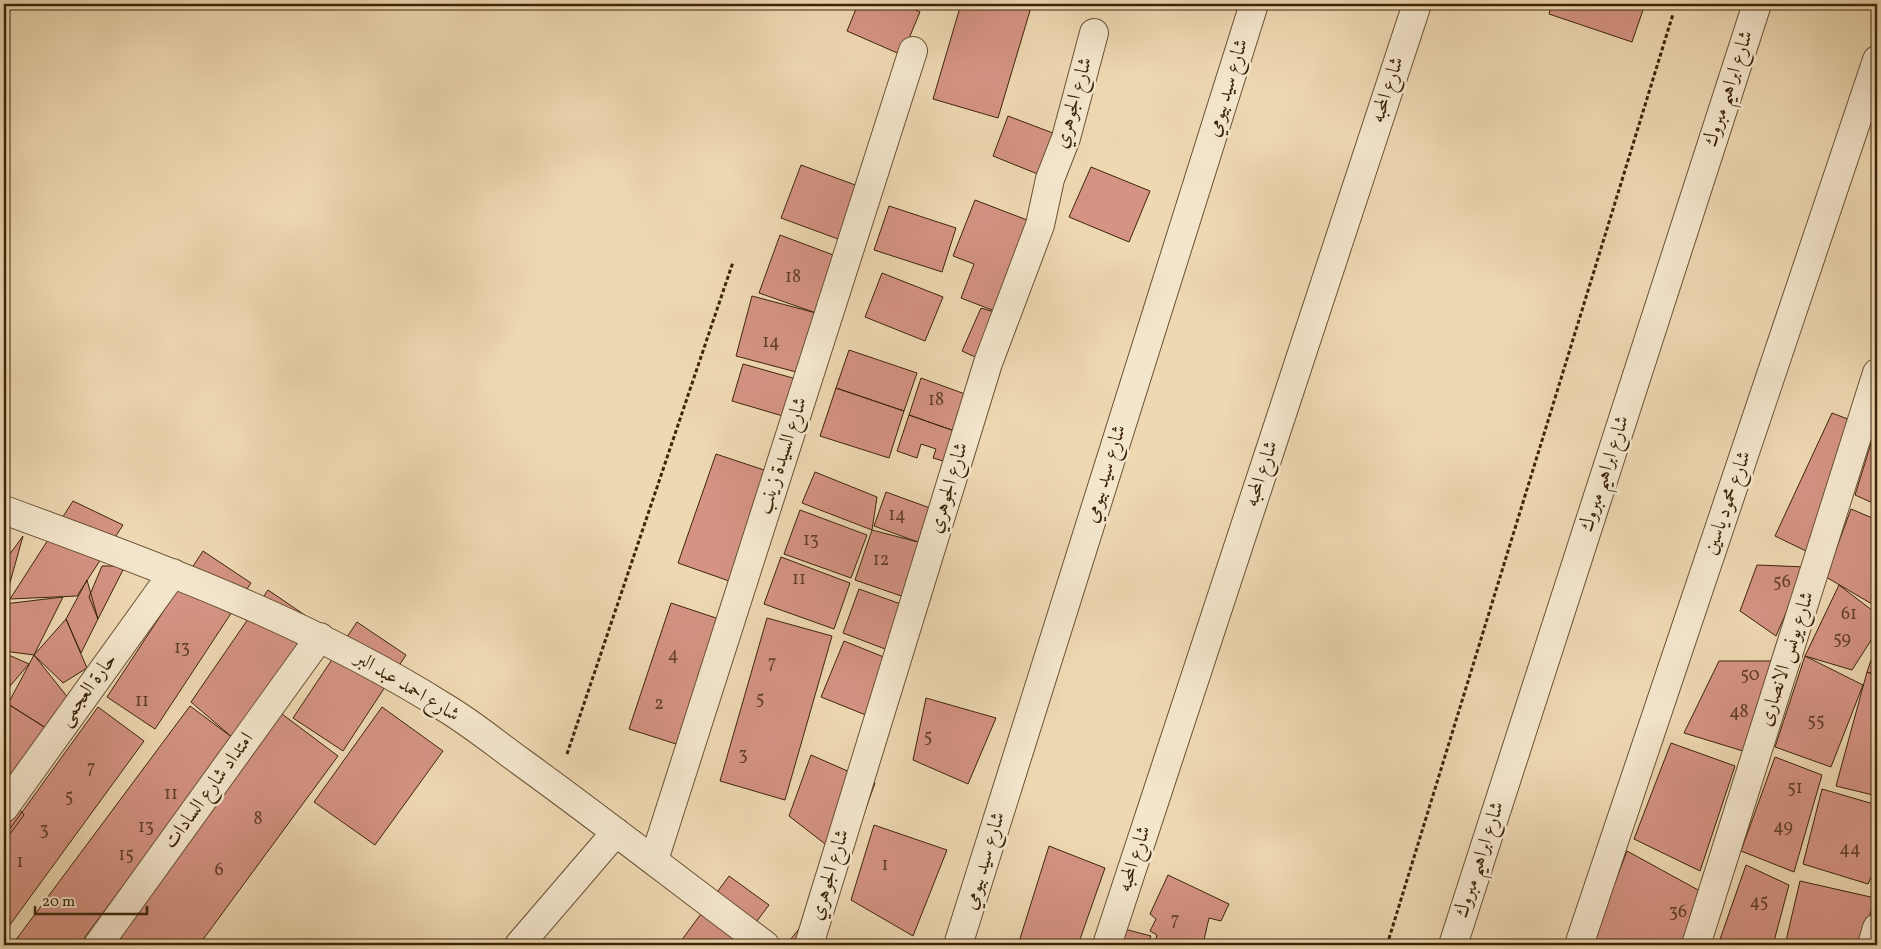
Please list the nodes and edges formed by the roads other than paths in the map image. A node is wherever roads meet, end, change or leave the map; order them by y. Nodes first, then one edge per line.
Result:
1 (1254, 4) edge
2 (1417, 4) edge
3 (1757, 4) edge
4 (1094, 33) dead end
5 (913, 51) dead end
6 (1877, 60) edge
7 (1877, 373) edge
8 (4, 510) edge
9 (173, 573) junction
10 (320, 637) junction
11 (4, 808) edge
12 (616, 832) junction
13 (654, 860) junction
14 (1877, 928) edge
15 (760, 944) edge
16 (98, 945) edge
17 (519, 945) edge
18 (809, 945) edge
19 (958, 945) edge
20 (1107, 945) edge
21 (1453, 945) edge
22 (1579, 945) edge
23 (1696, 945) edge
24 (1872, 945) edge

1 - 19 street, شارع سيد بيومي
2 - 20 street, شارع المحبه
3 - 21 street, شارع ابراهيم مبروك
4 - 18 street, شارع الجوهري
5 - 13 street, شارع السيدة زينب
6 - 22 street, شارع محمود ياسين
7 - 23 street, شارع يونس الانصارى
8 - 9 street, شارع احمد عبد البر
9 - 10 street, شارع احمد عبد البر
9 - 11 street, حارة العجمى
10 - 12 street, شارع احمد عبد البر
10 - 16 street, امتداد شارع السادات
12 - 13 street, شارع احمد عبد البر
12 - 17 street
13 - 15 street, شارع احمد عبد البر
14 - 24 street

